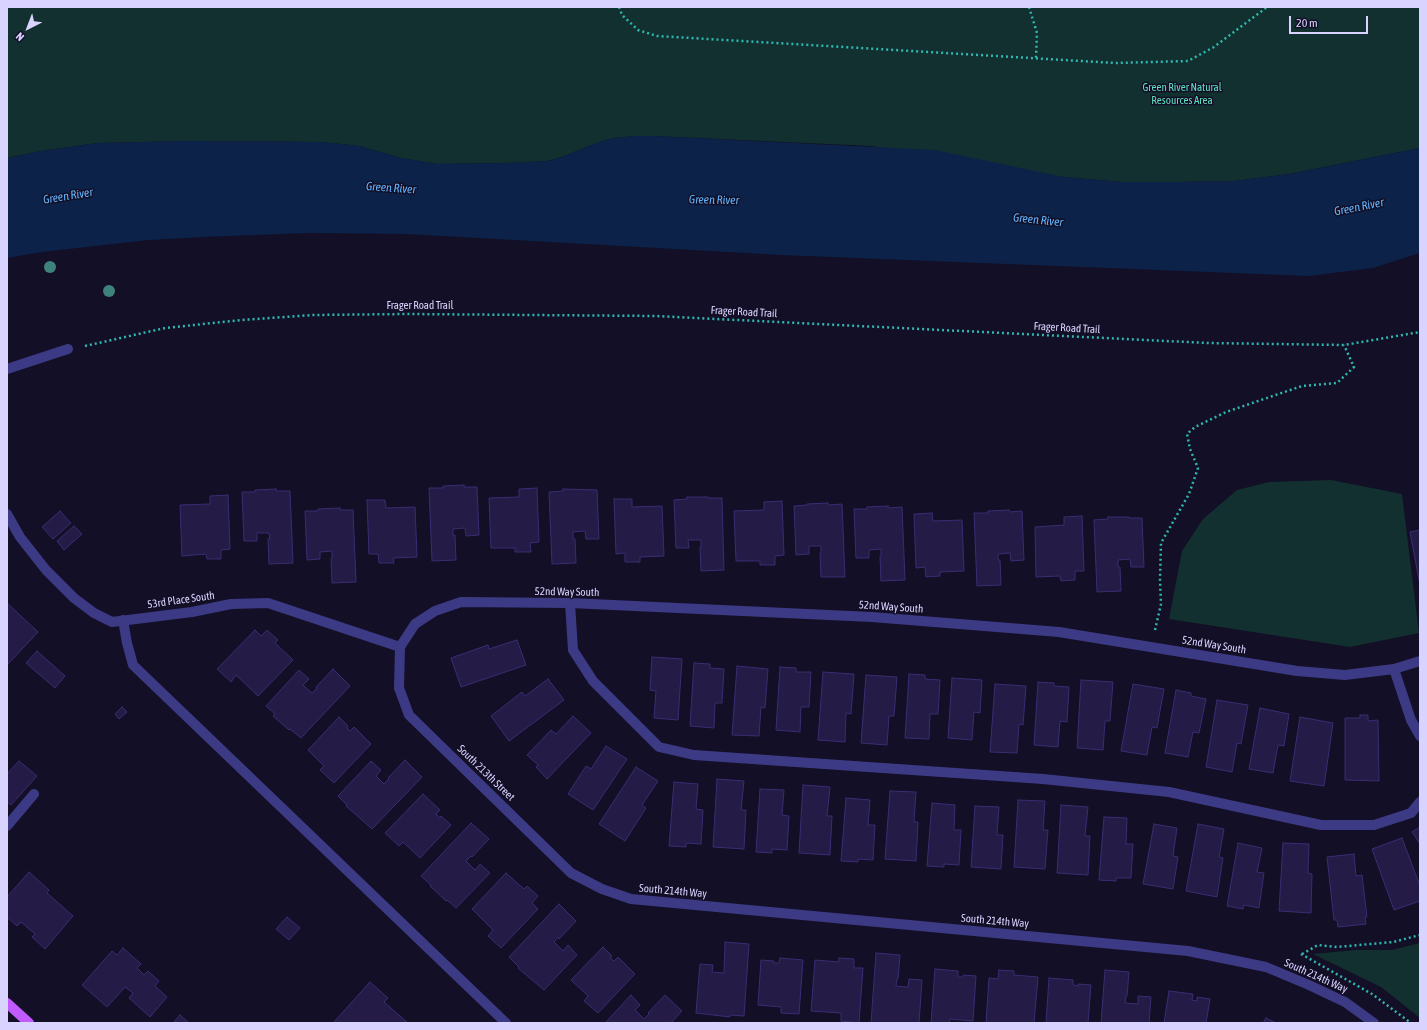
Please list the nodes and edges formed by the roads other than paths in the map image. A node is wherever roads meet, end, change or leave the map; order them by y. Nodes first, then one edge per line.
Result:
1 (68, 349) road end
2 (7, 369) edge
3 (7, 514) edge
4 (570, 603) junction
5 (123, 620) junction
6 (400, 647) junction
7 (1420, 661) edge
8 (1394, 669) junction
9 (1420, 736) edge
10 (34, 794) dead end
11 (1420, 802) edge
12 (7, 826) edge
13 (602, 889) joint
14 (7, 1003) edge
15 (29, 1023) edge
16 (506, 1023) edge
17 (1374, 1023) edge

1 - 2 street
3 - 5 street, 53rd Place South
4 - 6 street, 52nd Way South
4 - 8 street, 52nd Way South
4 - 11 street
5 - 6 street, 53rd Place South
5 - 16 street
6 - 13 street, South 213th Street
7 - 8 street, 52nd Way South
8 - 9 street
10 - 12 street
13 - 17 street, South 214th Way
14 - 15 main road

